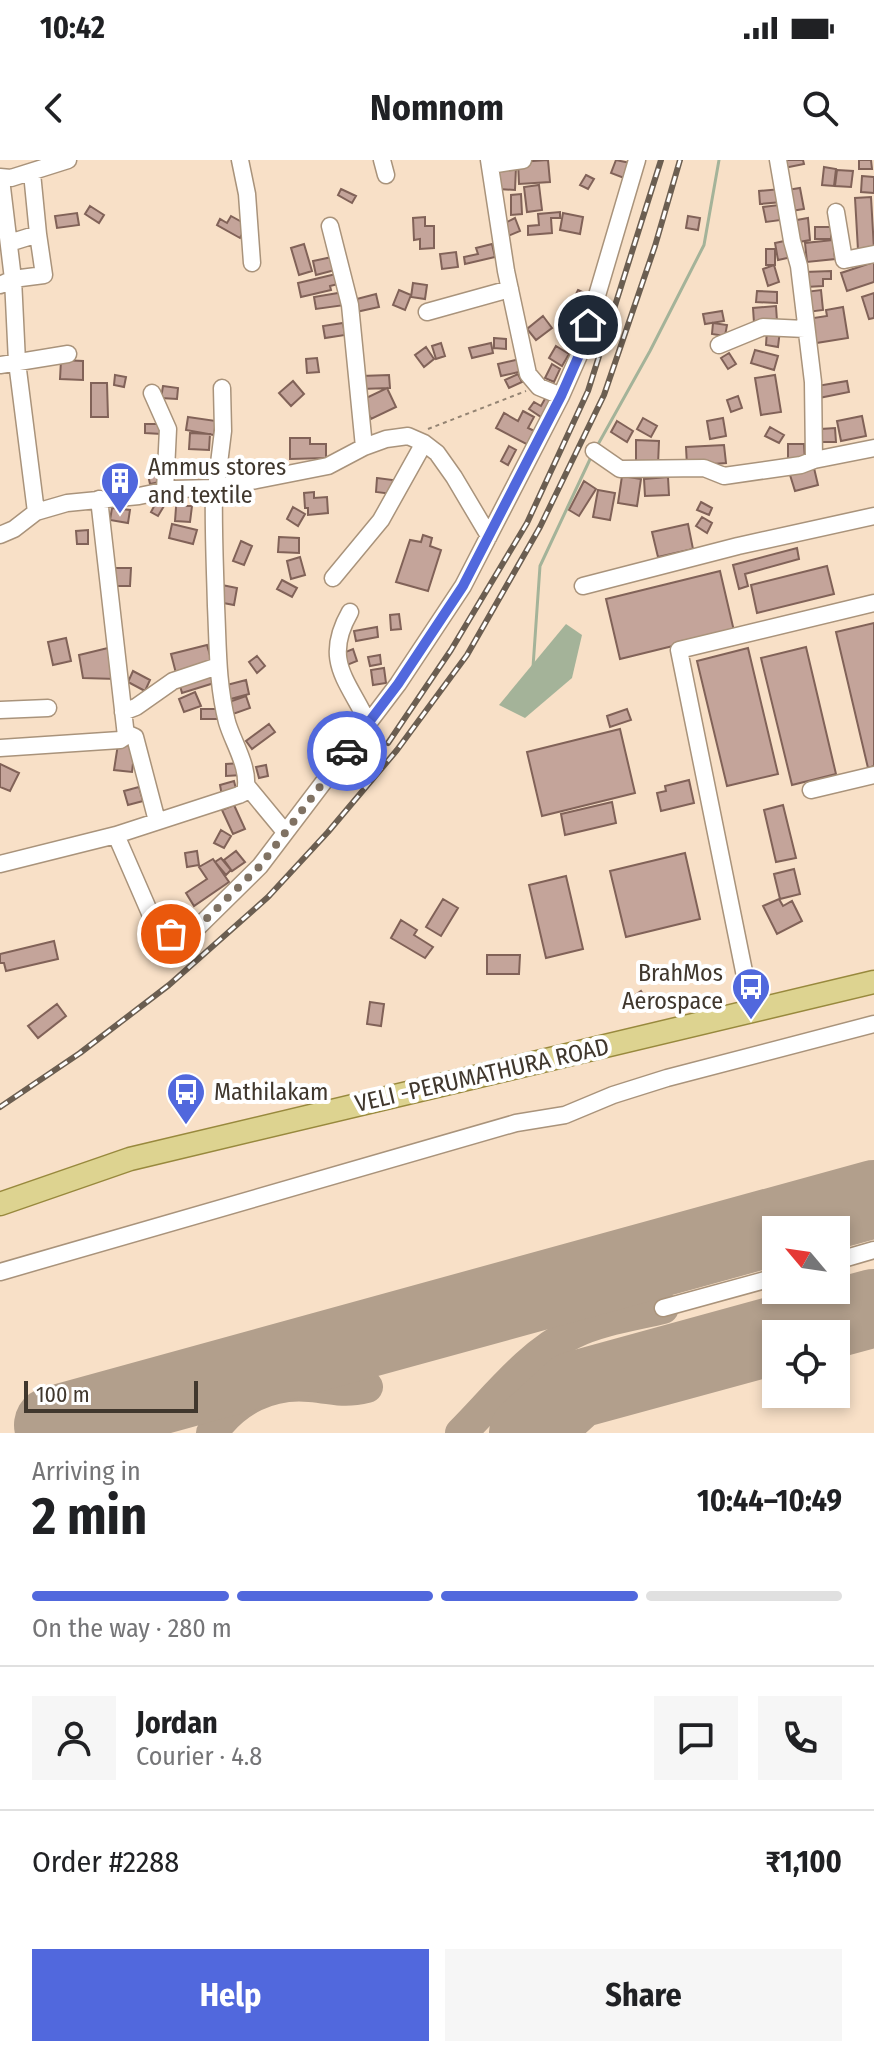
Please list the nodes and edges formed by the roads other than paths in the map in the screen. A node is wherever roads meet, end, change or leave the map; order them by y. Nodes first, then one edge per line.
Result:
1 (68, 160) edge
2 (240, 160) edge
3 (523, 160) edge
4 (637, 160) edge
5 (778, 160) edge
6 (490, 162) edge
7 (32, 173) junction
8 (1, 178) edge
9 (836, 212) dead end
10 (330, 226) dead end
11 (38, 234) junction
12 (9, 243) junction
13 (874, 254) edge
14 (252, 263) dead end
15 (6, 282) edge
16 (510, 289) junction
17 (427, 312) dead end
18 (805, 329) junction
19 (719, 345) dead end
20 (68, 354) dead end
21 (8, 364) edge
22 (222, 388) dead end
23 (152, 393) dead end
24 (561, 396) junction
25 (416, 440) junction
26 (364, 447) junction
27 (874, 448) edge
28 (594, 451) dead end
29 (814, 460) junction
30 (215, 488) junction
31 (165, 491) junction
32 (99, 499) junction
33 (36, 512) junction
34 (874, 516) edge
35 (0, 535) edge
36 (489, 536) junction
37 (333, 578) dead end
38 (583, 586) dead end
39 (874, 603) edge
40 (350, 612) dead end
41 (218, 666) junction
42 (48, 708) dead end
43 (0, 710) edge
44 (123, 712) junction
45 (368, 723) junction
46 (126, 733) junction
47 (0, 748) edge
48 (874, 775) edge
49 (247, 786) junction
50 (811, 790) dead end
51 (157, 821) junction
52 (285, 832) junction
53 (116, 835) junction
54 (0, 864) edge
55 (874, 971) edge
56 (874, 982) edge
57 (750, 1001) junction
58 (874, 1024) edge
59 (0, 1189) edge
60 (0, 1204) edge
61 (874, 1250) edge
62 (850, 1257) edge
63 (0, 1272) edge
64 (762, 1281) edge
65 (663, 1308) dead end

1 - 7 street
2 - 14 street
3 - 6 street
4 - 24 street
5 - 18 street
6 - 16 street
7 - 8 street
7 - 11 street
8 - 12 street
9 - 13 street
10 - 26 street
11 - 12 street
11 - 15 street
12 - 15 street
15 - 21 street
16 - 17 street
16 - 24 street
18 - 19 street
18 - 29 street
20 - 21 street
21 - 33 street
22 - 30 street
23 - 31 street
24 - 36 street
25 - 26 street
25 - 36 street
25 - 37 street
26 - 30 street
27 - 29 street
28 - 29 street
30 - 31 street
30 - 41 street
31 - 32 street
32 - 33 street
32 - 44 street
33 - 35 street
34 - 38 street
36 - 45 street
39 - 57 street
40 - 45 street
41 - 44 street
41 - 49 street
42 - 43 street
44 - 46 street
45 - 52 street
46 - 47 street
46 - 51 street
48 - 50 street
49 - 51 street
49 - 52 street
51 - 53 street
52 - 53 street
53 - 54 street
55 - 57 main road
56 - 60 main road, VELI -PERUMATHURA ROAD
57 - 59 main road
58 - 63 street
61 - 62 street
64 - 65 street

